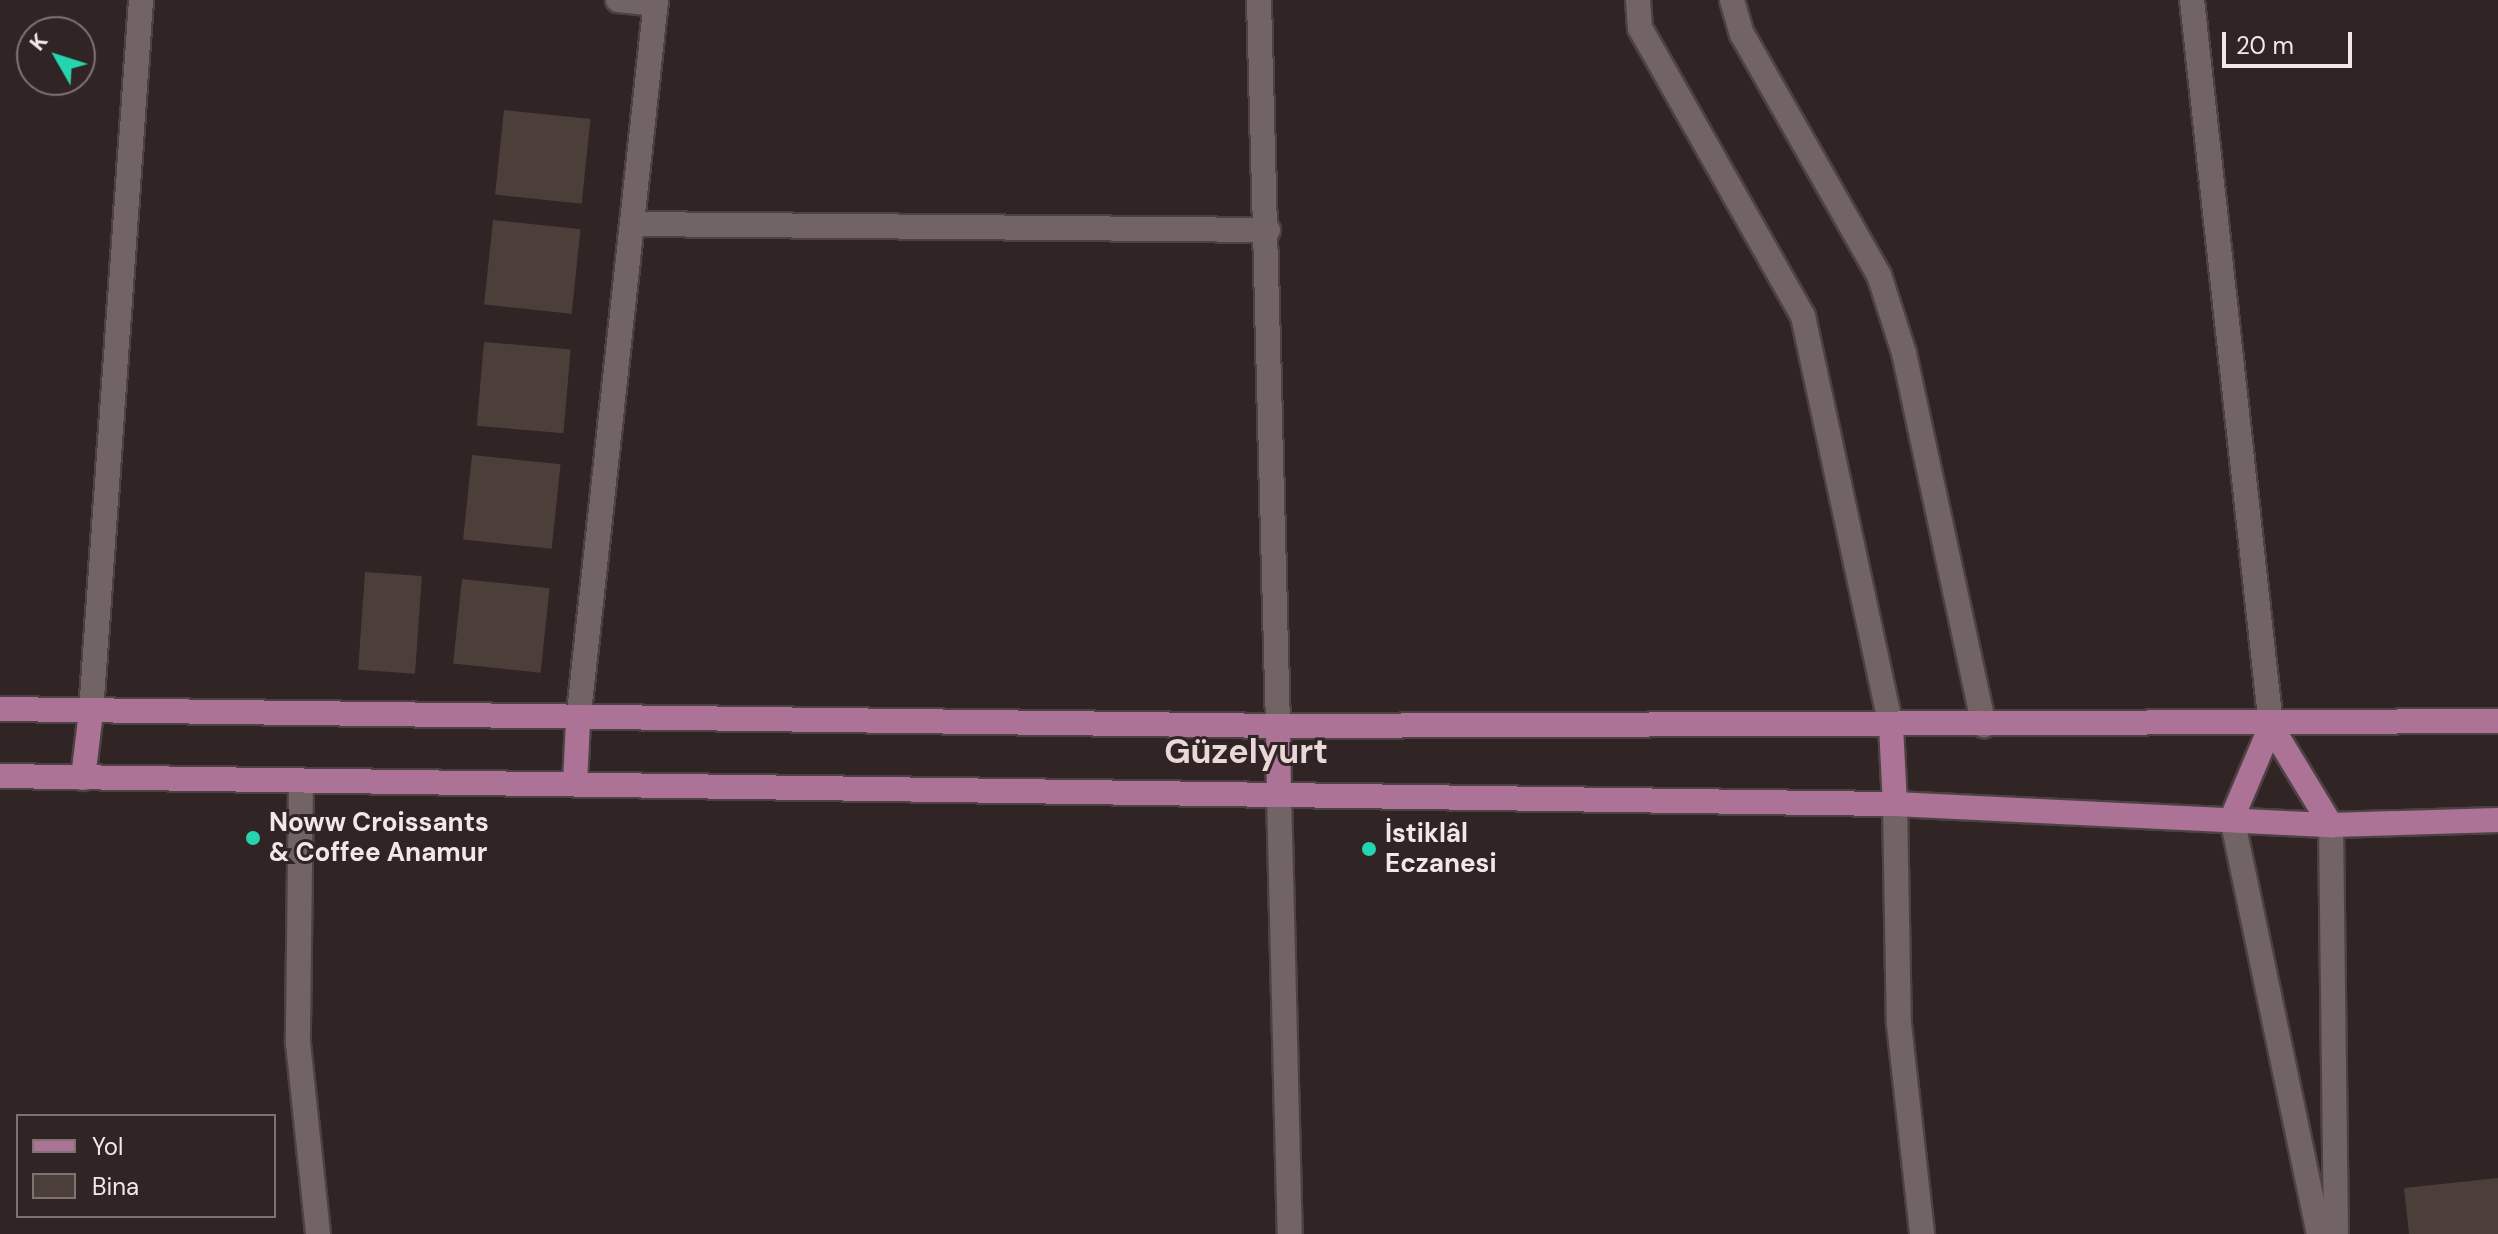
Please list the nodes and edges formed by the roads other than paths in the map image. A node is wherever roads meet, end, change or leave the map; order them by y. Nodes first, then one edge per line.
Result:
1 (141, 0) edge
2 (618, 0) edge
3 (1259, 0) edge
4 (1638, 0) edge
5 (1732, 0) edge
6 (2192, 0) edge
7 (656, 2) edge
8 (632, 224) junction
9 (1268, 230) junction
10 (0, 709) edge
11 (91, 712) junction
12 (2498, 721) edge
13 (578, 722) junction
14 (1984, 725) junction
15 (1278, 726) junction
16 (1891, 726) junction
17 (2271, 726) junction
18 (0, 776) edge
19 (83, 778) junction
20 (301, 782) junction
21 (575, 783) junction
22 (1279, 794) junction
23 (1895, 804) junction
24 (2232, 818) junction
25 (2498, 820) edge
26 (2331, 825) junction
27 (318, 1234) edge
28 (1290, 1234) edge
29 (1922, 1234) edge
30 (2319, 1234) edge
31 (2336, 1234) edge

1 - 11 street
2 - 7 street
3 - 9 street
4 - 16 street
5 - 14 street
6 - 17 street
7 - 8 street
8 - 9 street
8 - 13 street
9 - 15 street
10 - 11 main road
11 - 13 main road
11 - 19 main road
12 - 17 main road
13 - 15 main road
13 - 21 main road
14 - 16 main road
14 - 17 main road
15 - 16 main road
15 - 22 main road
16 - 23 main road
17 - 24 main road
17 - 26 main road
18 - 19 main road
19 - 20 main road
20 - 21 main road
20 - 27 street
21 - 22 main road
22 - 23 main road
22 - 28 street
23 - 24 main road
23 - 29 street
24 - 26 main road
24 - 30 street
25 - 26 main road
26 - 31 street

